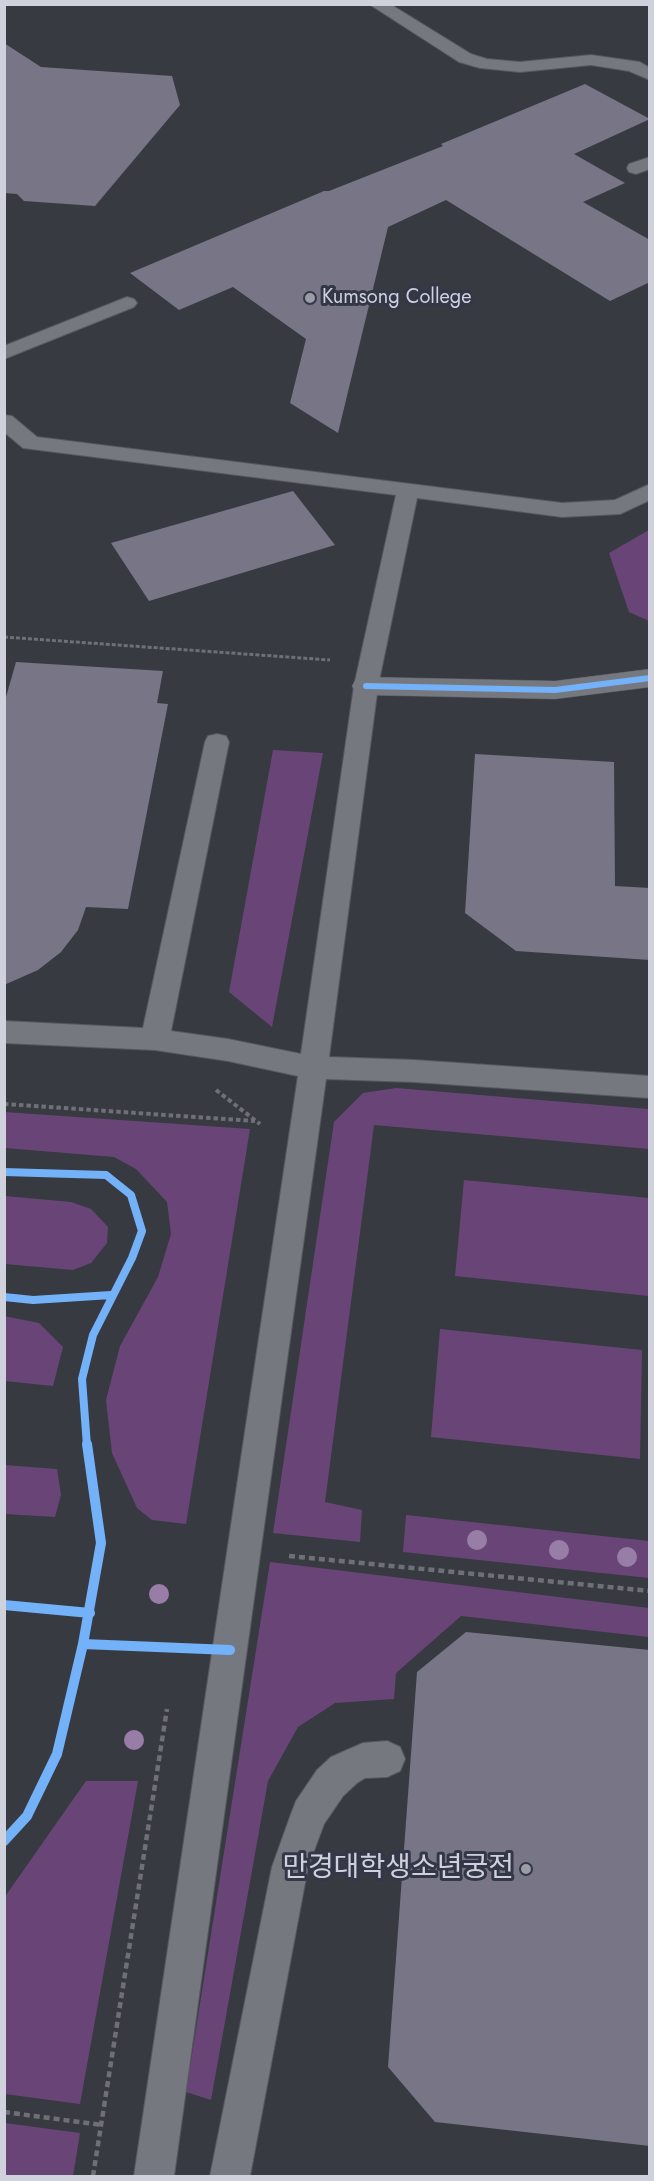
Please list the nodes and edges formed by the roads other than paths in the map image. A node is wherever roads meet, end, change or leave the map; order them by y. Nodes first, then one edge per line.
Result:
1 (377, 4) edge
2 (650, 75) edge
3 (127, 303) dead end
4 (4, 353) edge
5 (4, 421) edge
6 (408, 490) junction
7 (650, 491) edge
8 (368, 674) junction
9 (650, 678) edge
10 (217, 742) dead end
11 (4, 1032) edge
12 (155, 1039) junction
13 (313, 1068) junction
14 (650, 1088) edge
15 (387, 1759) dead end
16 (154, 2176) edge
17 (231, 2176) edge

1 - 2 lane
3 - 4 lane
5 - 6 lane
6 - 7 lane
6 - 8 lane
8 - 9 street
8 - 13 lane
10 - 12 lane
11 - 12 lane
12 - 13 lane
13 - 14 lane
13 - 16 lane
15 - 17 lane

